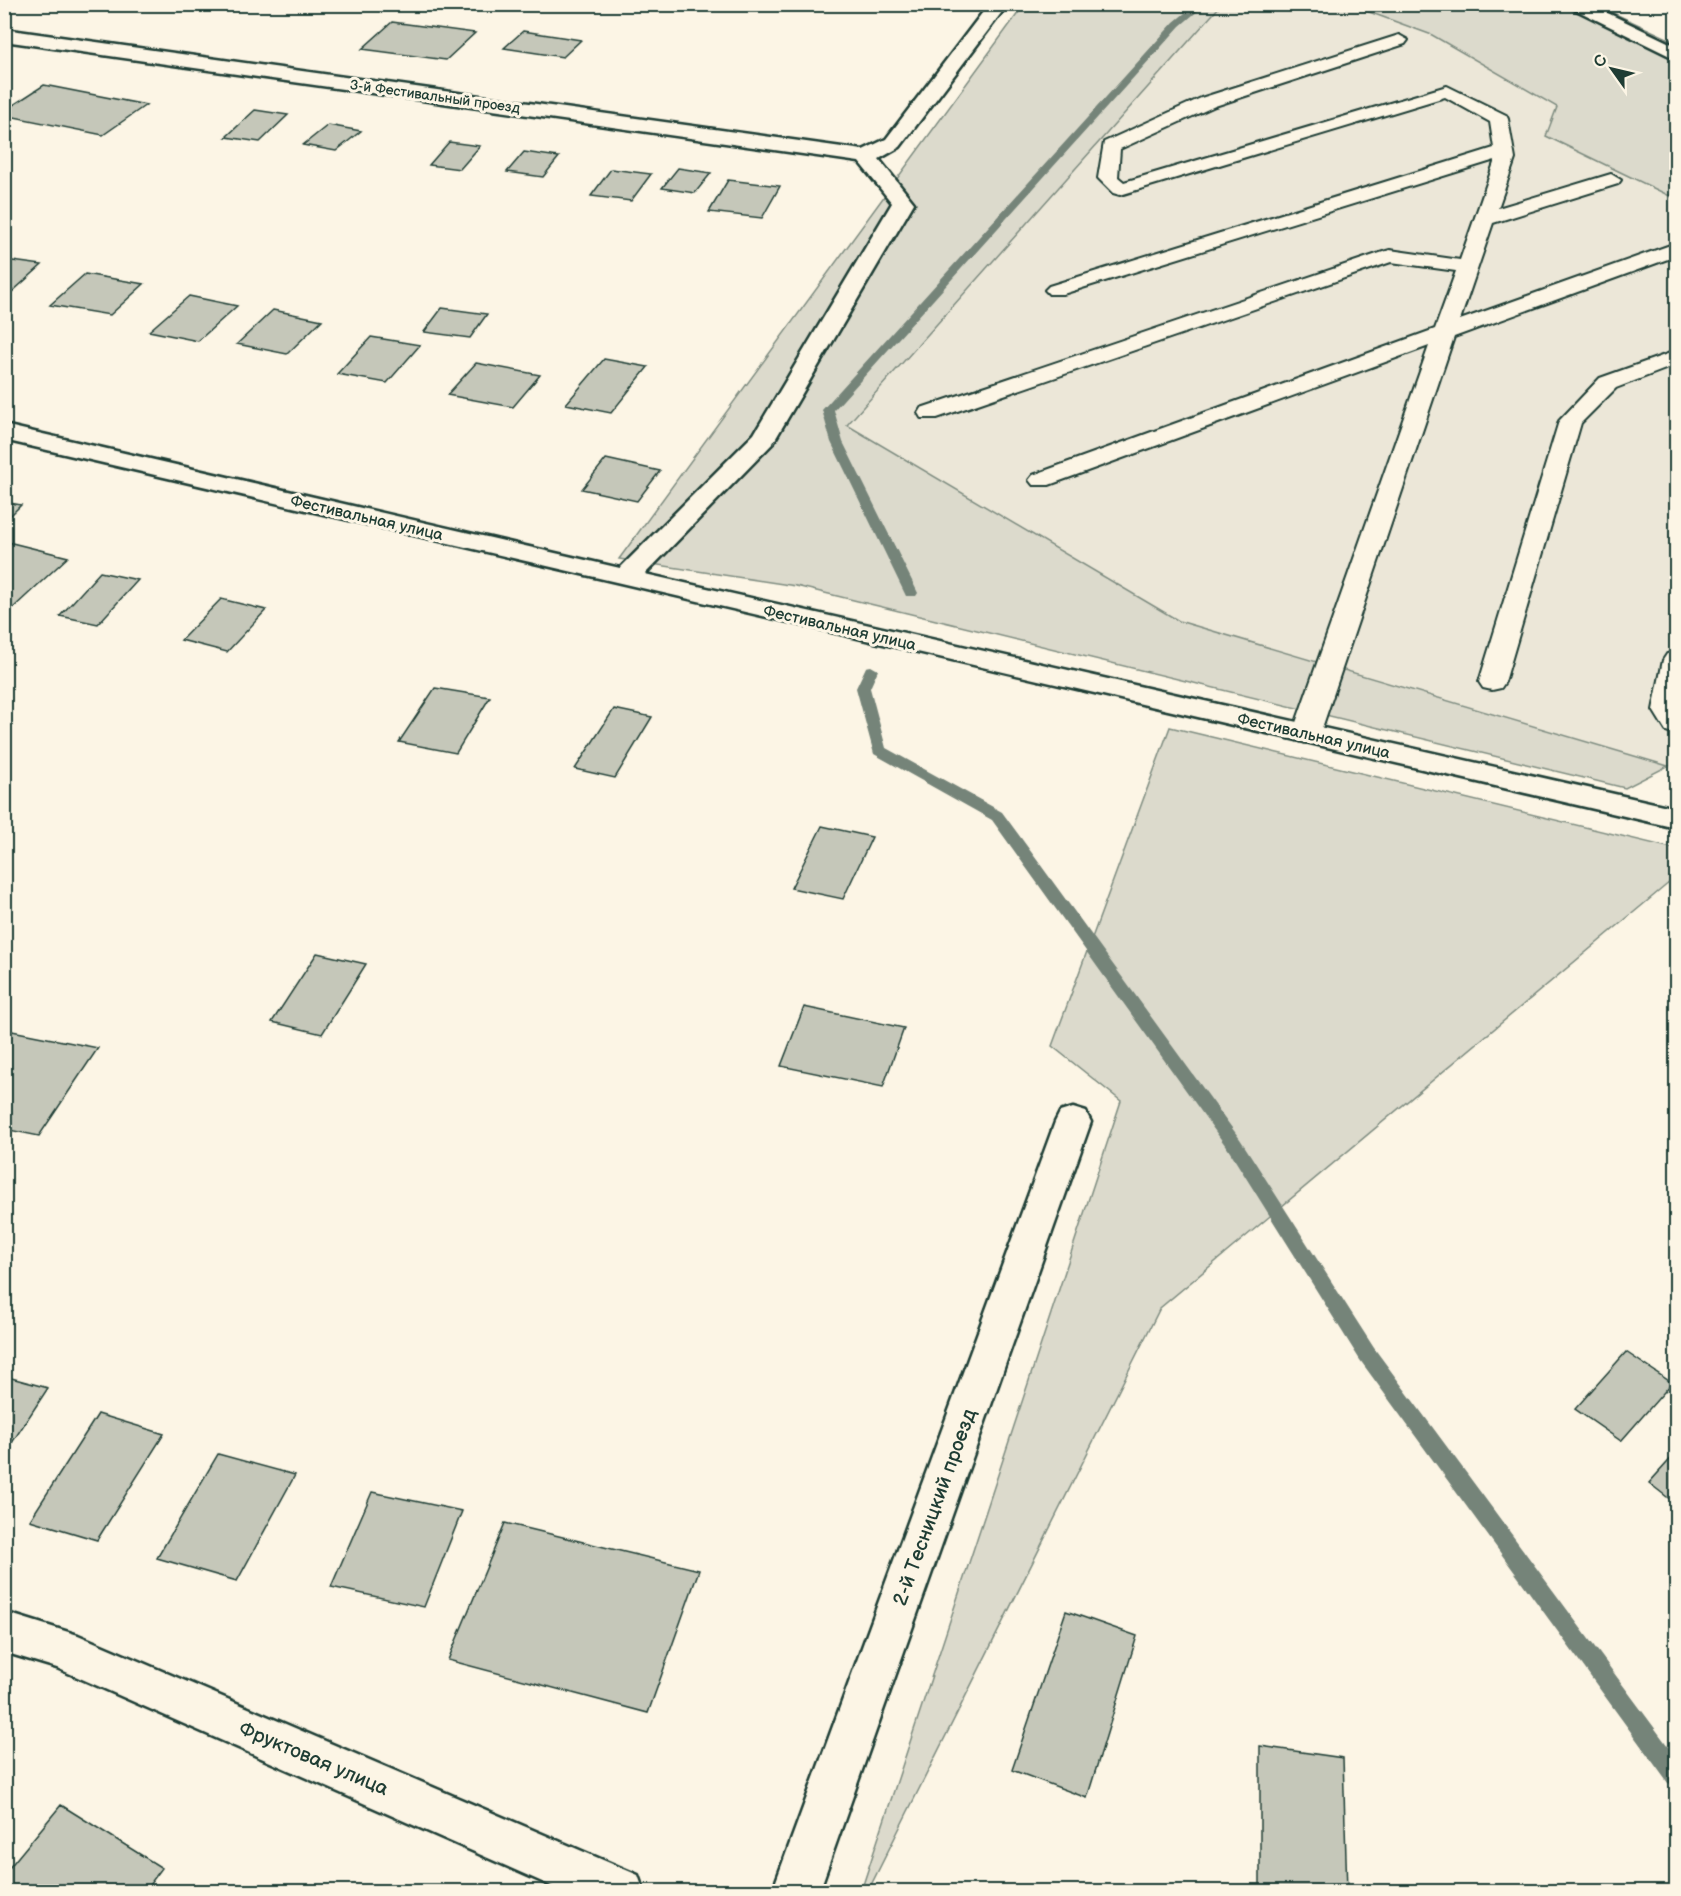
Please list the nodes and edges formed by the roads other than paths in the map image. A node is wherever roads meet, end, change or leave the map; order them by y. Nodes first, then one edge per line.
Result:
1 (999, 4) edge
2 (1573, 4) edge
3 (4, 35) edge
4 (1399, 40) dead end
5 (1677, 53) edge
6 (1504, 151) junction
7 (866, 157) junction
8 (1611, 180) dead end
9 (1484, 219) junction
10 (1677, 249) edge
11 (1468, 267) junction
12 (1056, 290) dead end
13 (1445, 334) junction
14 (1677, 358) edge
15 (929, 413) dead end
16 (4, 432) edge
17 (1041, 480) dead end
18 (626, 578) junction
19 (1677, 660) edge
20 (1492, 682) dead end
21 (1677, 725) edge
22 (1306, 734) junction
23 (1677, 818) edge
24 (1073, 1122) dead end
25 (4, 1632) edge
26 (621, 1892) edge
27 (795, 1892) edge

1 - 7 street
2 - 5 street
3 - 7 street, 3-й Фестивальный проезд
4 - 6 lane
6 - 9 lane
6 - 12 lane
7 - 18 street
8 - 9 lane
9 - 11 lane
10 - 13 lane
11 - 13 lane
11 - 15 lane
13 - 17 lane
13 - 22 lane
14 - 20 lane
16 - 18 street, Фестивальная улица
18 - 22 street, Фестивальная улица
19 - 21 lane
22 - 23 street, Фестивальная улица
24 - 27 street, 2-й Тесницкий проезд
25 - 26 street, Фруктовая улица

